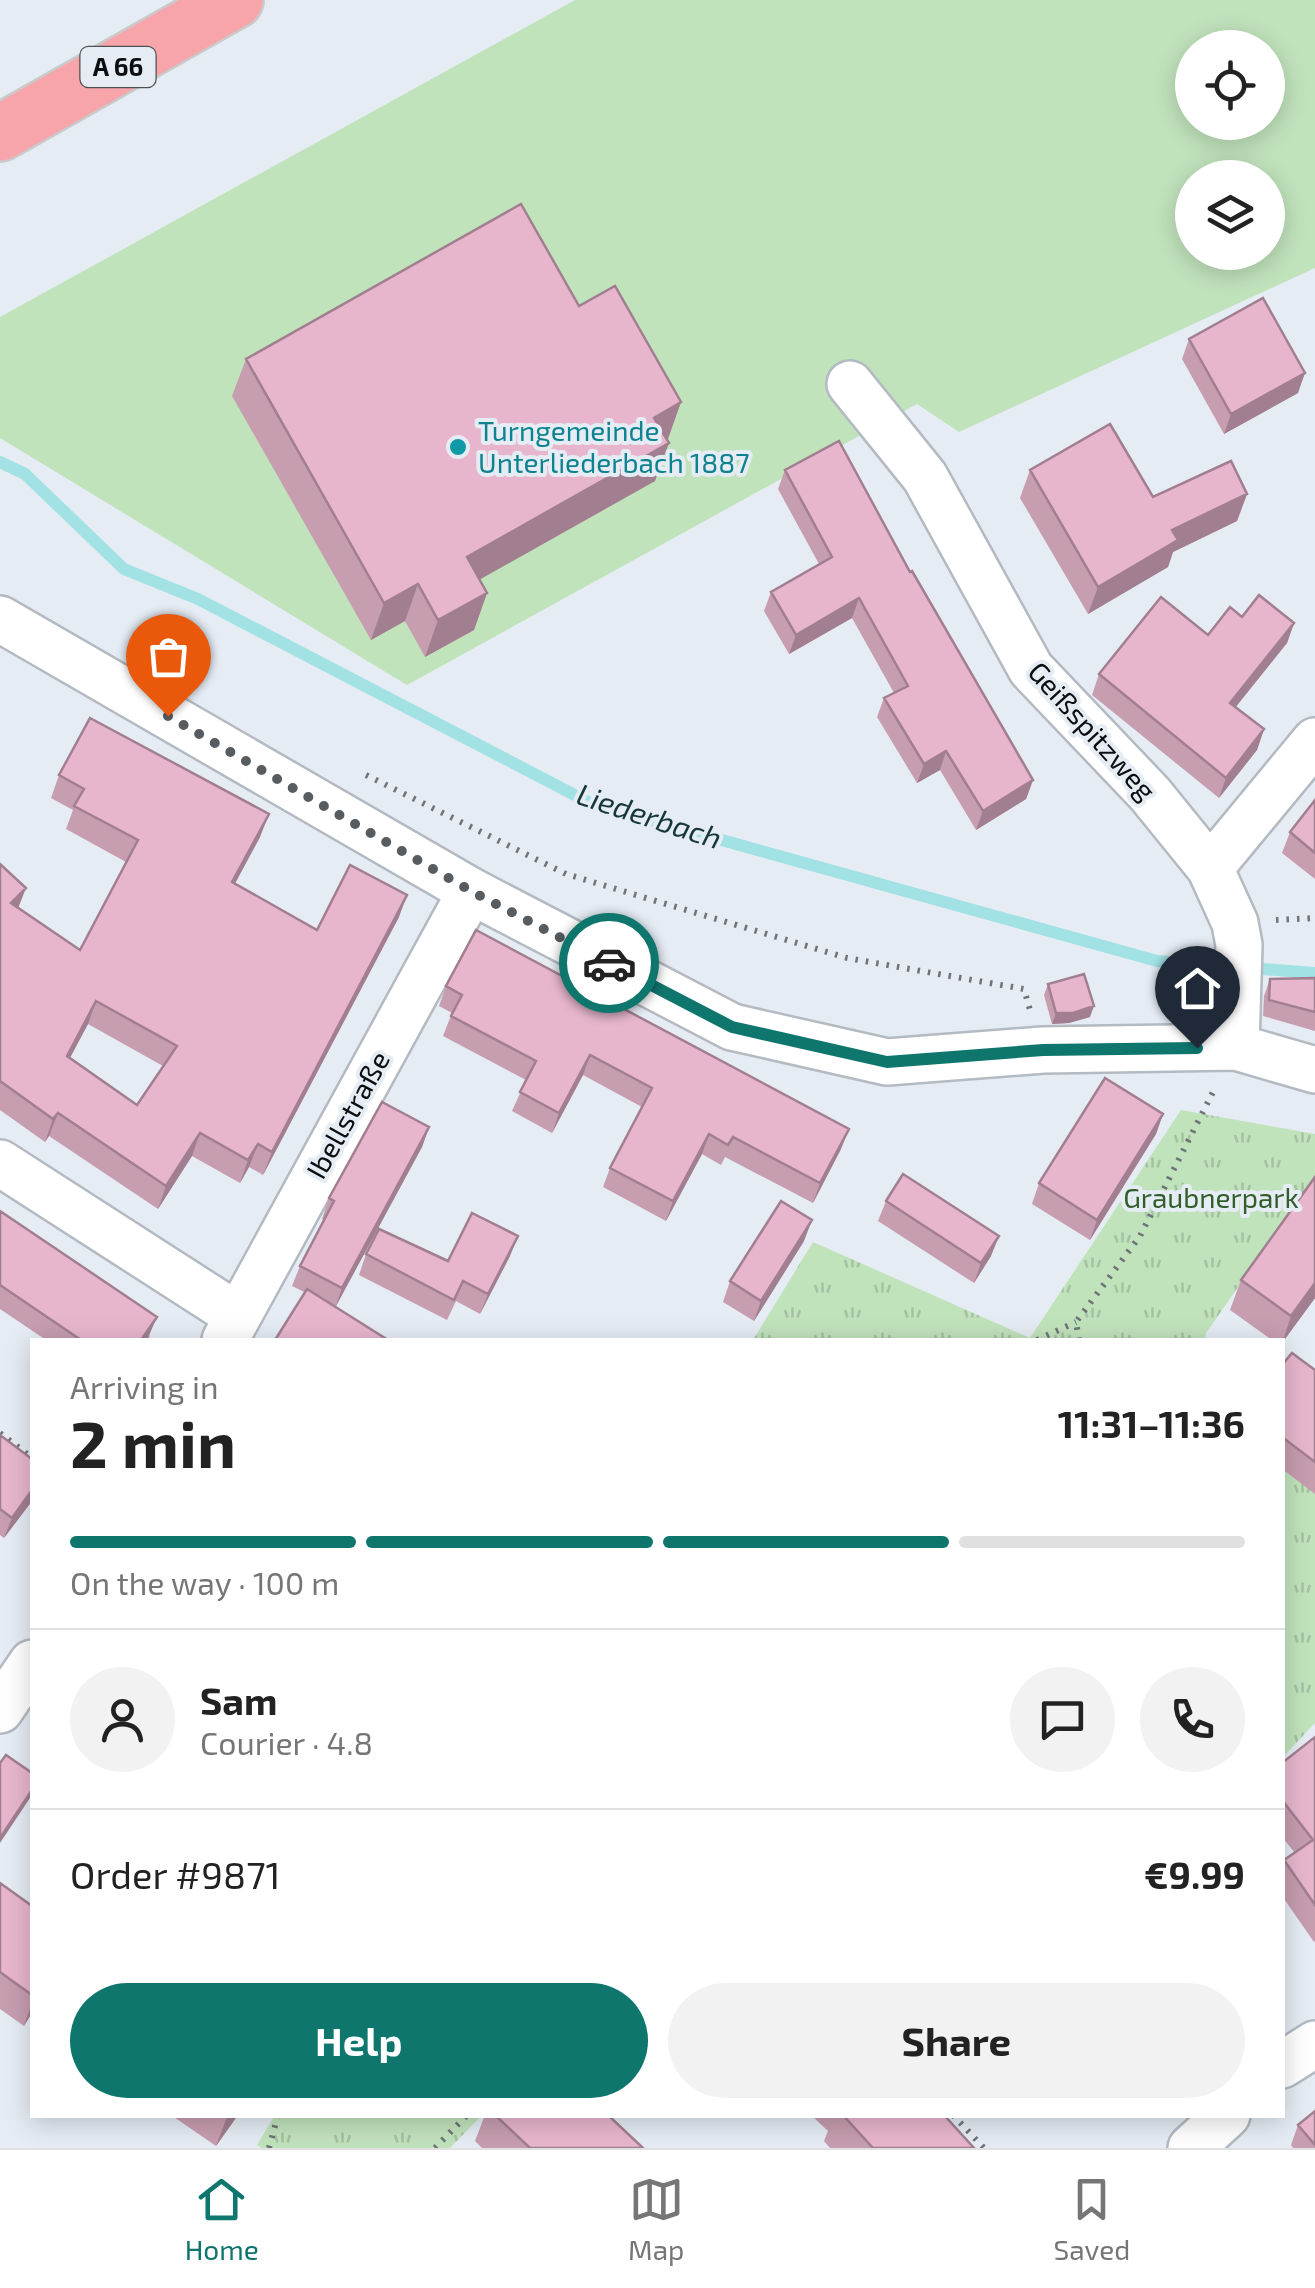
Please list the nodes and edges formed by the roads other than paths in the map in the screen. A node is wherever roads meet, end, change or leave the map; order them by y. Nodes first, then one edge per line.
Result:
1 (235, 0) edge
2 (0, 134) edge
3 (850, 384) dead end
4 (0, 619) edge
5 (1315, 741) edge
6 (1210, 868) junction
7 (471, 891) junction
8 (1236, 1048) junction
9 (1315, 1070) edge
10 (0, 1164) edge
11 (232, 1328) edge
12 (30, 1666) edge
13 (0, 1710) edge
14 (1315, 2044) edge
15 (1285, 2063) edge
16 (1224, 2118) edge
17 (1191, 2148) edge

1 - 2 highway, A 66
3 - 6 street, Geißspitzweg
4 - 7 street
5 - 6 street
6 - 8 street, Geißspitzweg
7 - 8 street
7 - 11 street, Ibellstraße
8 - 9 street
10 - 11 street
12 - 13 street
14 - 15 street
16 - 17 street

